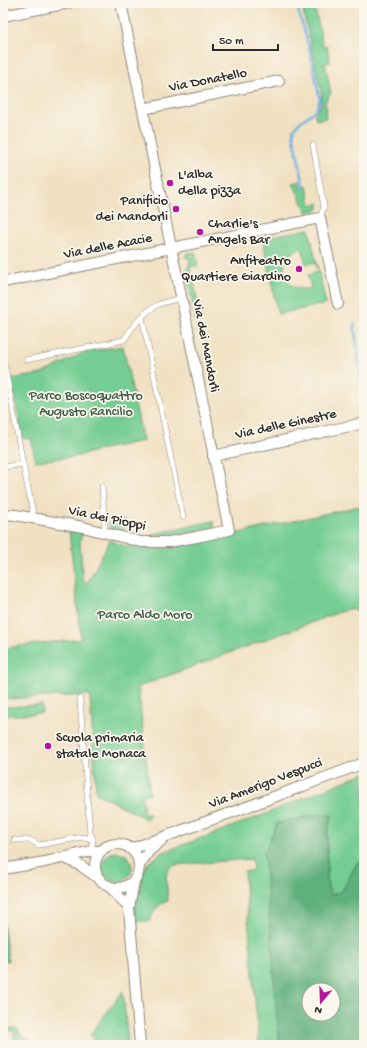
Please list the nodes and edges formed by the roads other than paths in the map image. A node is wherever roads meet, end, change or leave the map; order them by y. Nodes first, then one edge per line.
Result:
1 (69, 3) edge
2 (122, 3) edge
3 (3, 16) edge
4 (279, 81) dead end
5 (143, 108) junction
6 (313, 145) dead end
7 (320, 218) junction
8 (171, 248) junction
9 (3, 282) edge
10 (181, 298) junction
11 (338, 304) dead end
12 (142, 317) junction
13 (3, 357) edge
14 (26, 360) dead end
15 (364, 423) edge
16 (214, 456) junction
17 (22, 464) junction
18 (3, 467) edge
19 (102, 486) dead end
20 (3, 514) edge
21 (183, 517) dead end
22 (34, 518) junction
23 (229, 530) joint
24 (104, 533) junction
25 (80, 700) dead end
26 (364, 764) edge
27 (178, 832) junction
28 (93, 839) junction
29 (14, 840) dead end
30 (131, 849) junction
31 (96, 851) junction
32 (65, 858) junction
33 (140, 864) junction
34 (3, 868) edge
35 (98, 878) junction
36 (134, 881) junction
37 (108, 886) junction
38 (128, 908) junction
39 (140, 1045) edge

1 - 3 street
2 - 5 street, Via dei Mandorli
4 - 5 street, Via Donatello
5 - 8 street, Via dei Mandorli
6 - 7 lane
7 - 8 street, Via delle Acacie
7 - 11 street
8 - 9 street, Via delle Acacie
8 - 10 street, Via dei Mandorli
10 - 12 lane
10 - 16 street, Via dei Mandorli
12 - 14 lane
12 - 21 lane
13 - 17 lane
15 - 16 street, Via delle Ginestre
16 - 23 street, Via dei Mandorli
17 - 18 lane
17 - 22 lane
19 - 24 lane
20 - 22 street, Via dei Pioppi
22 - 24 street, Via dei Pioppi
23 - 24 street, Via dei Pioppi
25 - 28 lane
26 - 27 street, Via Amerigo Vespucci
27 - 30 street, Via Amerigo Vespucci
27 - 33 street, Via Amerigo Vespucci
28 - 29 lane
28 - 31 lane
30 - 31 street
30 - 33 street
31 - 32 street
31 - 35 street
32 - 34 street
32 - 35 street
33 - 36 street, Via Amerigo Vespucci
35 - 37 street
36 - 37 street
36 - 38 street, Via Amerigo Vespucci
37 - 38 street
38 - 39 street, Via Amerigo Vespucci

